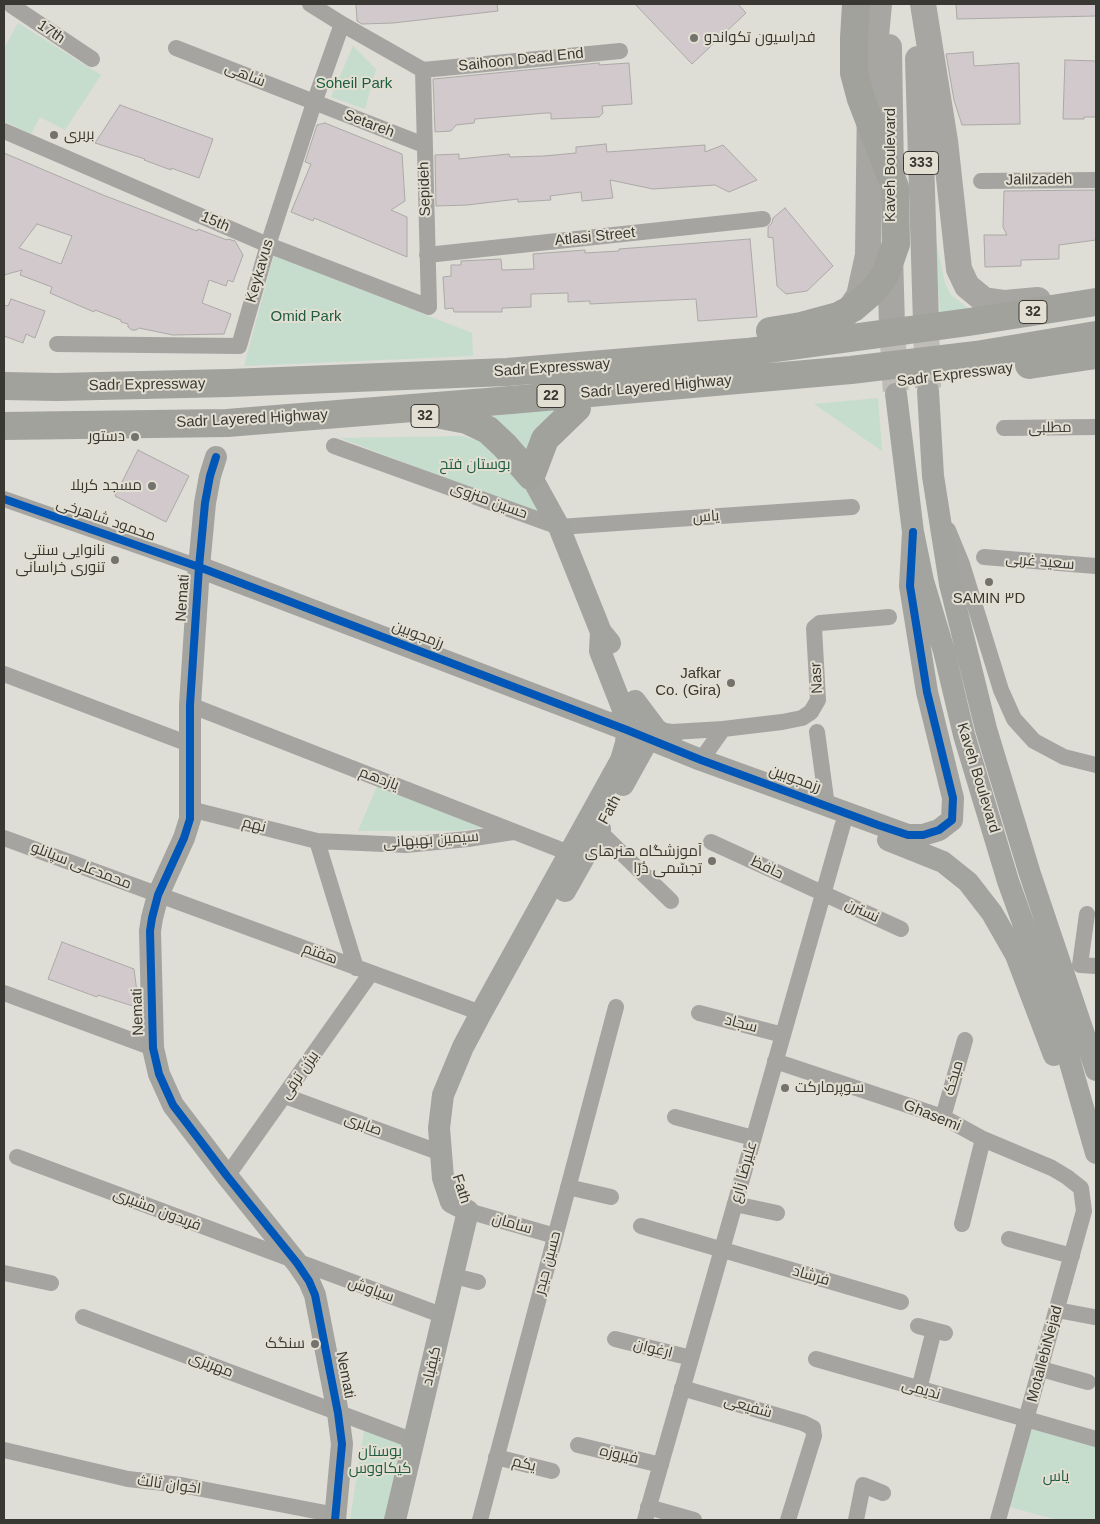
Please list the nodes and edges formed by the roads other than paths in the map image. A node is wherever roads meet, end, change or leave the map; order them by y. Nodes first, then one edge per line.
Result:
1 (310, 4) edge
2 (856, 4) edge
3 (879, 4) edge
4 (889, 4) edge
5 (916, 4) edge
6 (923, 4) edge
7 (9, 8) edge
8 (342, 24) junction
9 (176, 48) dead end
10 (620, 51) dead end
11 (92, 59) dead end
12 (422, 70) junction
13 (314, 102) junction
14 (4, 131) edge
15 (424, 145) junction
16 (1096, 180) edge
17 (981, 181) dead end
18 (763, 219) dead end
19 (268, 245) junction
20 (428, 255) junction
21 (1096, 294) edge
22 (1096, 302) edge
23 (430, 307) joint
24 (1096, 308) edge
25 (926, 323) tunnel mouth
26 (892, 326) tunnel mouth
27 (1096, 335) edge
28 (57, 344) dead end
29 (747, 352) junction
30 (1096, 355) edge
31 (507, 375) junction
32 (4, 386) edge
33 (4, 390) edge
34 (928, 392) tunnel mouth
35 (896, 394) tunnel mouth
36 (577, 408) junction
37 (441, 415) junction
38 (4, 427) edge
39 (1096, 427) edge
40 (1004, 428) dead end
41 (334, 446) dead end
42 (216, 457) dead end
43 (531, 476) junction
44 (4, 499) edge
45 (937, 502) junction
46 (852, 507) dead end
47 (559, 526) junction
48 (913, 532) junction
49 (984, 557) dead end
50 (1096, 566) edge
51 (199, 567) junction
52 (890, 617) dead end
53 (601, 632) junction
54 (4, 674) edge
55 (190, 705) junction
56 (723, 729) junction
57 (817, 732) dead end
58 (640, 738) junction
59 (189, 744) junction
60 (701, 760) junction
61 (1096, 765) edge
62 (190, 809) junction
63 (839, 814) junction
64 (599, 830) junction
65 (514, 832) junction
66 (4, 838) edge
67 (317, 841) junction
68 (711, 842) dead end
69 (576, 856) junction
70 (823, 893) junction
71 (158, 895) junction
72 (671, 901) dead end
73 (1088, 914) dead end
74 (901, 929) dead end
75 (1088, 966) edge
76 (364, 971) junction
77 (4, 993) edge
78 (616, 1007) dead end
79 (699, 1013) dead end
80 (487, 1016) junction
81 (783, 1035) junction
82 (965, 1040) dead end
83 (153, 1048) junction
84 (776, 1061) junction
85 (1096, 1070) edge
86 (285, 1096) junction
87 (675, 1117) dead end
88 (943, 1117) junction
89 (1088, 1125) junction
90 (754, 1138) junction
91 (983, 1139) junction
92 (1096, 1153) edge
93 (447, 1156) junction
94 (17, 1157) dead end
95 (227, 1176) junction
96 (568, 1187) junction
97 (1080, 1188) joint
98 (611, 1198) dead end
99 (735, 1204) junction
100 (468, 1211) junction
101 (777, 1213) dead end
102 (962, 1224) dead end
103 (641, 1226) dead end
104 (555, 1236) junction
105 (1009, 1239) dead end
106 (722, 1250) junction
107 (1072, 1256) junction
108 (298, 1263) junction
109 (4, 1273) edge
110 (454, 1276) junction
111 (478, 1282) dead end
112 (51, 1283) dead end
113 (901, 1302) dead end
114 (1057, 1310) junction
115 (444, 1316) junction
116 (83, 1317) dead end
117 (1094, 1317) dead end
118 (932, 1330) dead end
119 (615, 1339) dead end
120 (691, 1358) junction
121 (816, 1359) dead end
122 (1041, 1369) junction
123 (1088, 1382) dead end
124 (682, 1388) junction
125 (919, 1389) junction
126 (338, 1413) junction
127 (1027, 1420) junction
128 (1096, 1439) edge
129 (414, 1441) junction
130 (578, 1445) dead end
131 (4, 1450) edge
132 (496, 1457) junction
133 (660, 1465) junction
134 (552, 1471) dead end
135 (883, 1493) dead end
136 (646, 1514) edge
137 (336, 1518) edge
138 (395, 1520) edge
139 (480, 1520) edge
140 (694, 1520) edge
141 (788, 1520) edge
142 (856, 1520) edge
143 (998, 1520) edge

1 - 8 street
2 - 31 highway
3 - 29 main road
4 - 26 main road, Kaveh Boulevard / 333
5 - 25 main road, Kaveh Boulevard / 333
6 - 21 main road
7 - 11 street, 17th
8 - 12 street
8 - 13 street, Keykavus
9 - 13 street, شاهی
10 - 12 street, Saihoon Dead End
12 - 15 street, Sepideh
13 - 15 street, Setareh
13 - 19 street, Keykavus
14 - 19 street, 15th
15 - 20 street, Sepideh
16 - 17 street, Jalilzadeh
18 - 20 street, Atlasi Street
19 - 23 street, 15th
19 - 28 street, Keykavus
20 - 23 street, Sepideh
22 - 29 highway, Sadr Expressway / 32
24 - 31 highway, Sadr Layered Highway / 22
27 - 38 highway, Sadr Layered Highway / 22
29 - 32 highway, Sadr Expressway / 32
30 - 36 highway, Sadr Expressway / 32
31 - 33 highway, Sadr Layered Highway / 22
34 - 45 street, Kaveh Boulevard
35 - 48 street, Kaveh Boulevard
36 - 37 highway, Sadr Expressway / 32
36 - 43 highway
37 - 38 highway, Sadr Expressway / 32
37 - 43 highway
39 - 40 street, مطلبی
41 - 47 street, حسین منزوی
42 - 51 street, Nemati
43 - 47 street
44 - 51 street, محمود شاهرخی
45 - 61 street
45 - 85 street, Kaveh Boulevard
46 - 47 street, یاس
47 - 53 street
48 - 63 street, رزمجوبین
48 - 89 street, Kaveh Boulevard
49 - 50 street, سعید غربی
51 - 55 street, Nemati
51 - 58 street, رزمجوبین
52 - 56 street, Nasr
53 - 58 street
53 - 58 street
54 - 59 street
55 - 59 street, Nemati
55 - 65 street, یازدهم
56 - 58 street, Nasr
56 - 60 street
57 - 63 street
58 - 60 street, رزمجوبین
58 - 63 street, رزمجوبین
58 - 64 street, Fath
58 - 69 street, Fath
59 - 62 street, Nemati
60 - 63 street, رزمجوبین
62 - 67 street, نهم
62 - 71 street, Nemati
63 - 70 street, علیرضا زارع
63 - 89 street, رزمجوبین
64 - 69 street, Fath
64 - 72 street
65 - 67 street, سیمین بهبهانی
65 - 69 street, یازدهم
66 - 71 street, محمدعلی سپانلو
67 - 76 street
68 - 70 street, حافظ
69 - 80 street, Fath
70 - 74 street, نسترن
70 - 81 street, علیرضا زارع
71 - 76 street, هفتم
71 - 83 street, Nemati
73 - 75 street
76 - 80 street, هفتم
76 - 86 street, بیژن ترقی
77 - 83 street
78 - 96 street, حسین حیدر
79 - 81 street, سجاد
80 - 93 street, Fath
81 - 84 street, علیرضا زارع
82 - 88 street, میخک
83 - 95 street, Nemati
84 - 88 street, Ghasemi
84 - 90 street, علیرضا زارع
86 - 93 street, صابری
86 - 95 street, بیژن ترقی
87 - 90 street
88 - 91 street, Ghasemi
89 - 92 street, Kaveh Boulevard
90 - 99 street, علیرضا زارع
91 - 97 street, Ghasemi
91 - 102 street
93 - 100 street, Fath
94 - 108 street, فریدون مشیری
95 - 108 street, Nemati
96 - 98 street
96 - 104 street, حسین حیدر
97 - 107 street, MotallebiNejad
99 - 101 street
99 - 106 street, علیرضا زارع
100 - 104 street, سامان
100 - 110 street, کیقباد
103 - 106 street, فرشاد
104 - 132 street, حسین حیدر
105 - 107 street
106 - 113 street, فرشاد
106 - 120 street, علیرضا زارع
107 - 114 street, MotallebiNejad
108 - 115 street, سیاوش
108 - 126 street, Nemati
109 - 112 street
110 - 111 street
110 - 115 street, کیقباد
114 - 117 street
114 - 122 street, MotallebiNejad
115 - 129 street, کیقباد
116 - 126 street, مهریزی
118 - 125 street
119 - 120 street, ارغوان
120 - 124 street, علیرضا زارع
121 - 125 street, ندیمی
122 - 123 street
122 - 127 street, MotallebiNejad
124 - 133 street, علیرضا زارع
124 - 141 street, شفیعی
125 - 127 street, ندیمی
126 - 129 street, مهریزی
126 - 137 street, Nemati
127 - 128 street, ندیمی
127 - 143 street, MotallebiNejad
129 - 138 street, کیقباد
130 - 133 street, فیروزه
131 - 137 street, اخوان ثالث
132 - 134 street, یکم
132 - 139 street, حسین حیدر
133 - 136 street, علیرضا زارع
135 - 142 street
136 - 140 street

